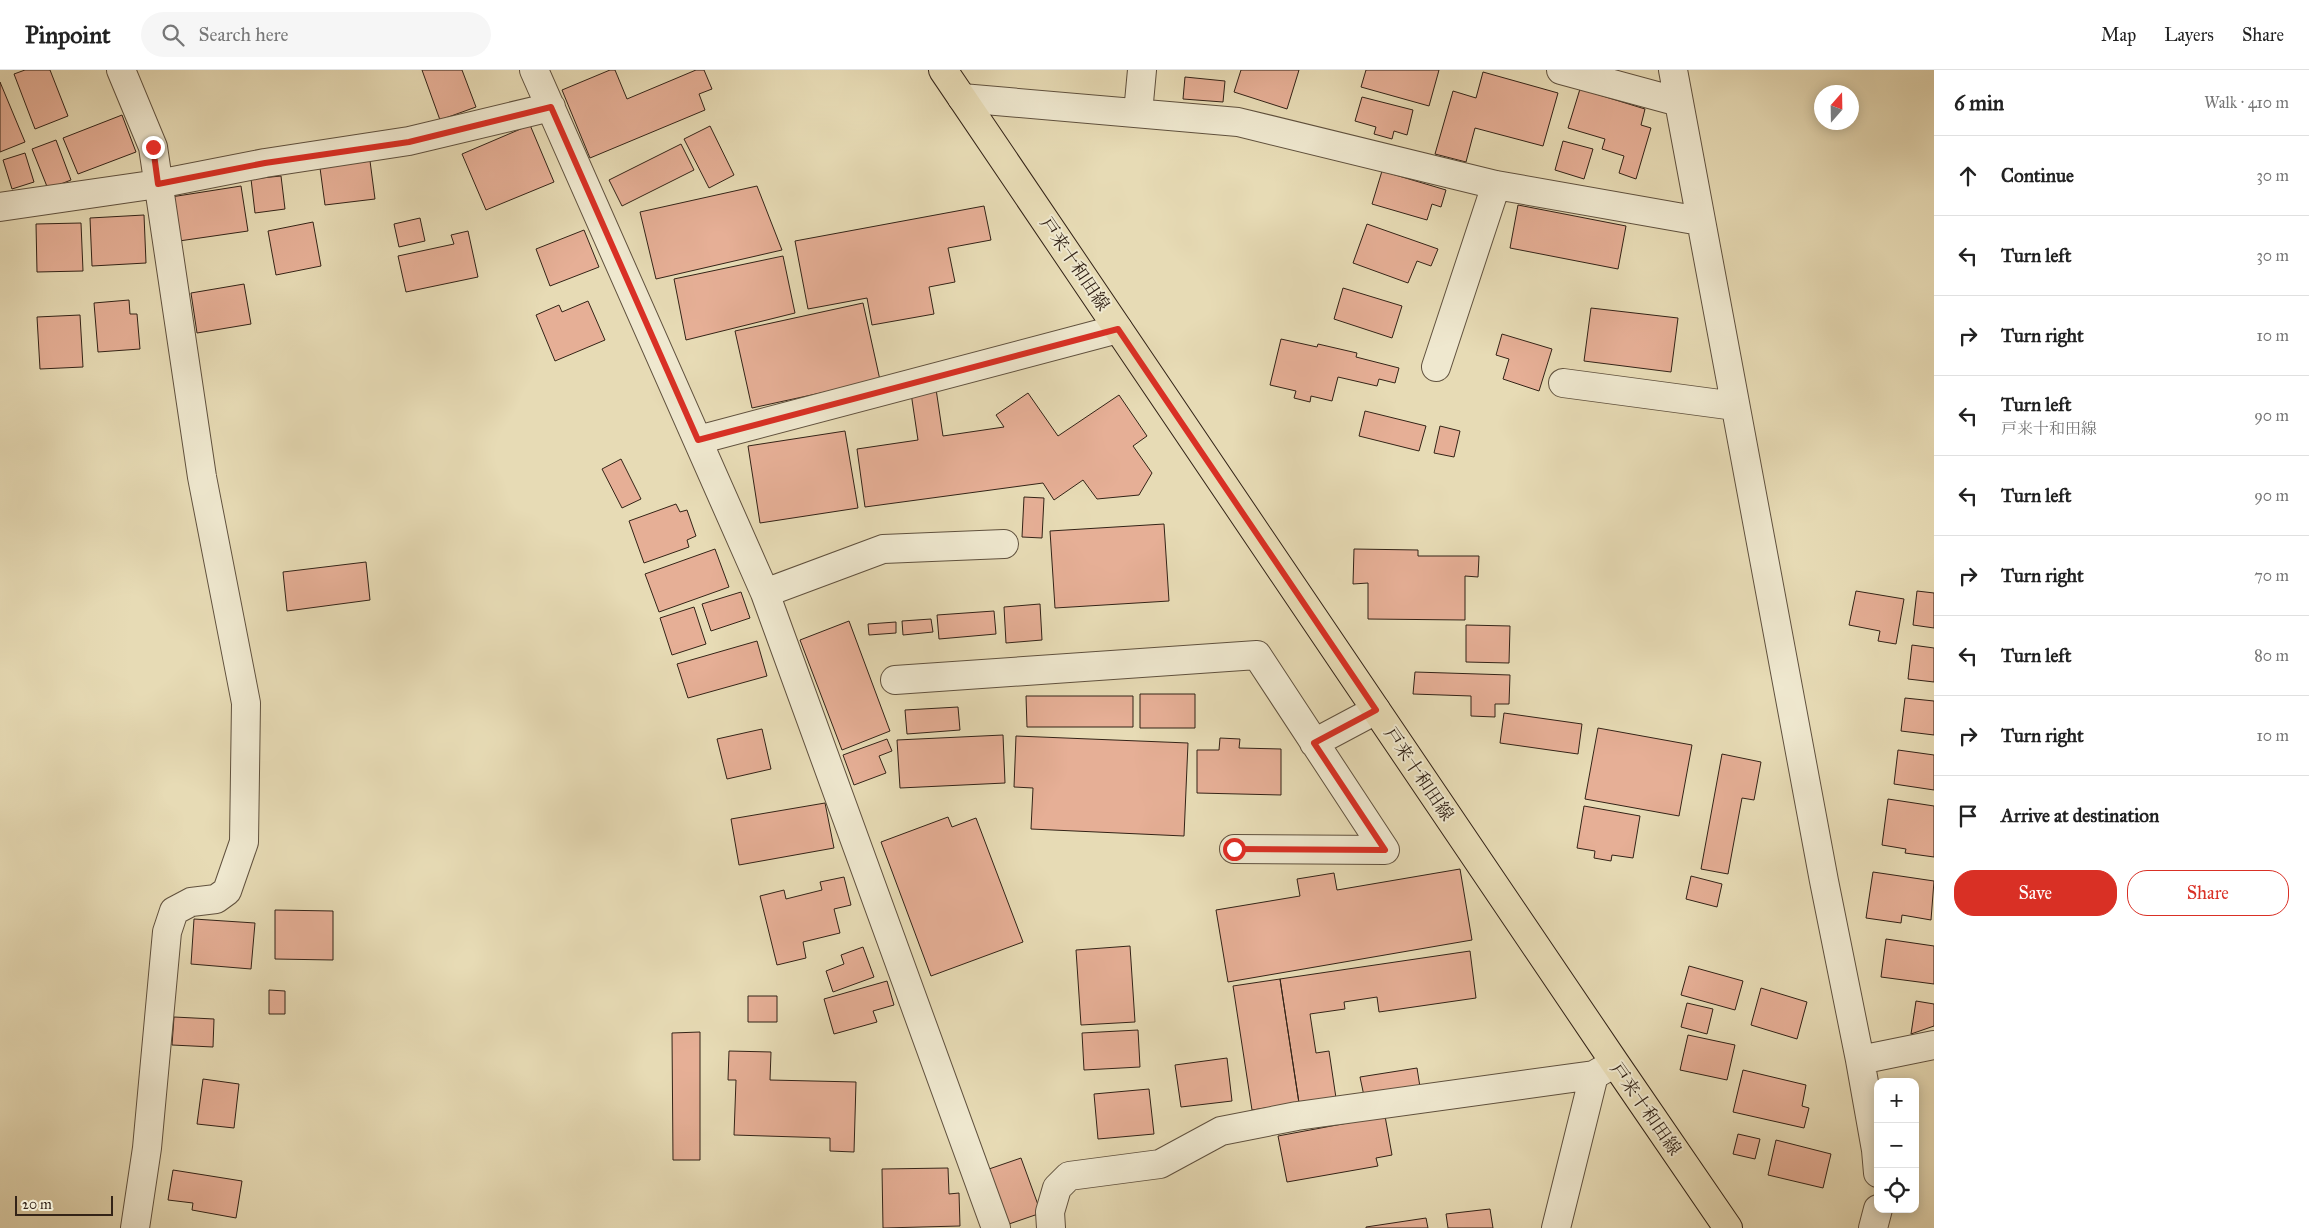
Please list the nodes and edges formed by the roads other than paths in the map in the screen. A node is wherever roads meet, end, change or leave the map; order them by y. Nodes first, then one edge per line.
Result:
1 (120, 70) edge
2 (534, 70) edge
3 (943, 70) edge
4 (1142, 70) edge
5 (1561, 70) edge
6 (1673, 70) edge
7 (962, 98) junction
8 (1679, 102) junction
9 (551, 107) junction
10 (1138, 113) junction
11 (158, 184) junction
12 (1496, 185) junction
13 (0, 207) edge
14 (1700, 221) junction
15 (1118, 329) junction
16 (1436, 367) dead end
17 (1563, 383) dead end
18 (1735, 406) junction
19 (698, 440) junction
20 (1004, 544) dead end
21 (765, 593) junction
22 (895, 680) dead end
23 (1376, 710) junction
24 (1314, 743) junction
25 (1234, 849) dead end
26 (1934, 1045) edge
27 (1860, 1060) junction
28 (1604, 1069) junction
29 (1878, 1168) edge
30 (1877, 1213) edge
31 (135, 1228) edge
32 (996, 1228) edge
33 (1051, 1228) edge
34 (1556, 1228) edge
35 (1728, 1228) edge
36 (1873, 1228) edge

1 - 11 street
2 - 9 street
3 - 7 main road, 戸来十和田線
4 - 10 street
5 - 8 street
6 - 8 street
7 - 10 street
7 - 15 main road, 戸来十和田線
8 - 14 street
9 - 11 street
9 - 19 street
10 - 12 street
11 - 13 street
11 - 31 street
12 - 14 street
12 - 16 street
14 - 18 street
15 - 19 street
15 - 23 main road, 戸来十和田線
17 - 18 street
18 - 27 street
19 - 21 street
20 - 21 street
21 - 32 street
22 - 24 street
23 - 24 street
23 - 28 main road, 戸来十和田線
24 - 25 street
26 - 27 street
27 - 29 street
28 - 33 street
28 - 34 street
28 - 35 main road, 戸来十和田線
30 - 36 street

